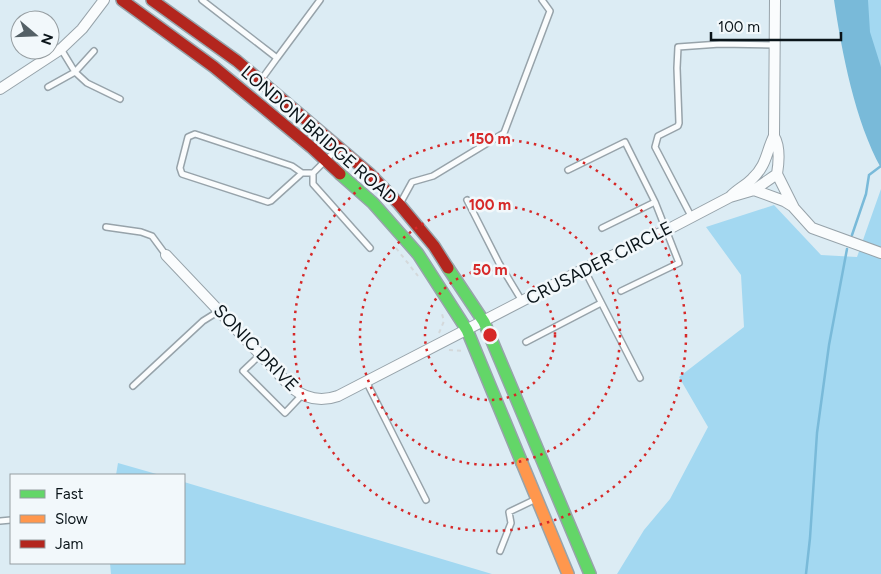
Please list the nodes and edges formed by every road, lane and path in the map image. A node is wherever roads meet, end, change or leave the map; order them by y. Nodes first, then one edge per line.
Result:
1 (104, 0) edge
2 (122, 0) edge
3 (152, 0) edge
4 (202, 0) edge
5 (320, 0) edge
6 (542, 0) edge
7 (775, 0) edge
8 (774, 45) junction
9 (60, 49) joint
10 (94, 51) dead end
11 (277, 58) junction
12 (44, 60) edge
13 (75, 72) junction
14 (260, 80) junction
15 (48, 87) dead end
16 (0, 89) edge
17 (120, 99) dead end
18 (774, 136) junction
19 (339, 147) junction
20 (327, 160) junction
21 (568, 170) dead end
22 (302, 173) junction
23 (313, 173) junction
24 (777, 174) junction
25 (754, 190) junction
26 (730, 197) junction
27 (467, 200) dead end
28 (655, 202) junction
29 (399, 204) junction
30 (794, 208) junction
31 (691, 216) junction
32 (106, 227) dead end
33 (602, 228) dead end
34 (667, 230) junction
35 (392, 242) dead end
36 (370, 248) dead end
37 (881, 253) edge
38 (166, 255) joint
39 (584, 269) junction
40 (420, 279) dead end
41 (621, 292) dead end
42 (523, 301) junction
43 (601, 303) junction
44 (220, 311) junction
45 (441, 312) dead end
46 (484, 322) junction
47 (467, 330) junction
48 (439, 333) dead end
49 (526, 342) dead end
50 (261, 354) junction
51 (640, 378) dead end
52 (366, 381) junction
53 (133, 386) dead end
54 (302, 395) junction
55 (537, 499) junction
56 (426, 500) dead end
57 (500, 551) dead end
58 (568, 574) edge
59 (590, 574) edge

1 - 9 street
2 - 20 main road, LONDON BRIDGE ROAD
3 - 14 main road, LONDON BRIDGE ROAD
4 - 11 lane
5 - 11 lane
6 - 29 lane
7 - 8 street, CRUSADER CIRCLE
8 - 18 street, CRUSADER CIRCLE
8 - 31 lane
9 - 13 lane
10 - 13 lane
11 - 14 lane
12 - 16 street
13 - 15 lane
13 - 17 lane
14 - 19 main road, LONDON BRIDGE ROAD
18 - 24 street, CRUSADER CIRCLE
18 - 26 street, CRUSADER CIRCLE
19 - 20 lane
19 - 29 main road, LONDON BRIDGE ROAD
20 - 23 lane
20 - 47 main road, LONDON BRIDGE ROAD
21 - 28 lane
22 - 22 lane
22 - 23 lane
23 - 36 lane
24 - 25 street, CRUSADER CIRCLE
24 - 30 street
25 - 26 street, CRUSADER CIRCLE
25 - 30 street
26 - 31 street, CRUSADER CIRCLE
27 - 42 lane
28 - 33 lane
28 - 34 lane
29 - 46 main road, LONDON BRIDGE ROAD
30 - 37 street
31 - 34 street, CRUSADER CIRCLE
32 - 38 lane
34 - 39 street, CRUSADER CIRCLE
34 - 41 lane
35 - 40 path
38 - 44 street, SONIC DRIVE
39 - 42 street, CRUSADER CIRCLE
39 - 43 lane
42 - 46 street, CRUSADER CIRCLE
43 - 49 lane
43 - 51 lane
44 - 50 street, SONIC DRIVE
44 - 53 lane
45 - 48 path
46 - 47 street, CRUSADER CIRCLE
46 - 59 main road, LONDON BRIDGE ROAD
47 - 52 street, SONIC DRIVE
47 - 55 main road, LONDON BRIDGE ROAD
50 - 54 street, SONIC DRIVE
50 - 54 lane
52 - 54 street, SONIC DRIVE
52 - 56 lane
55 - 57 lane
55 - 58 main road, LONDON BRIDGE ROAD

